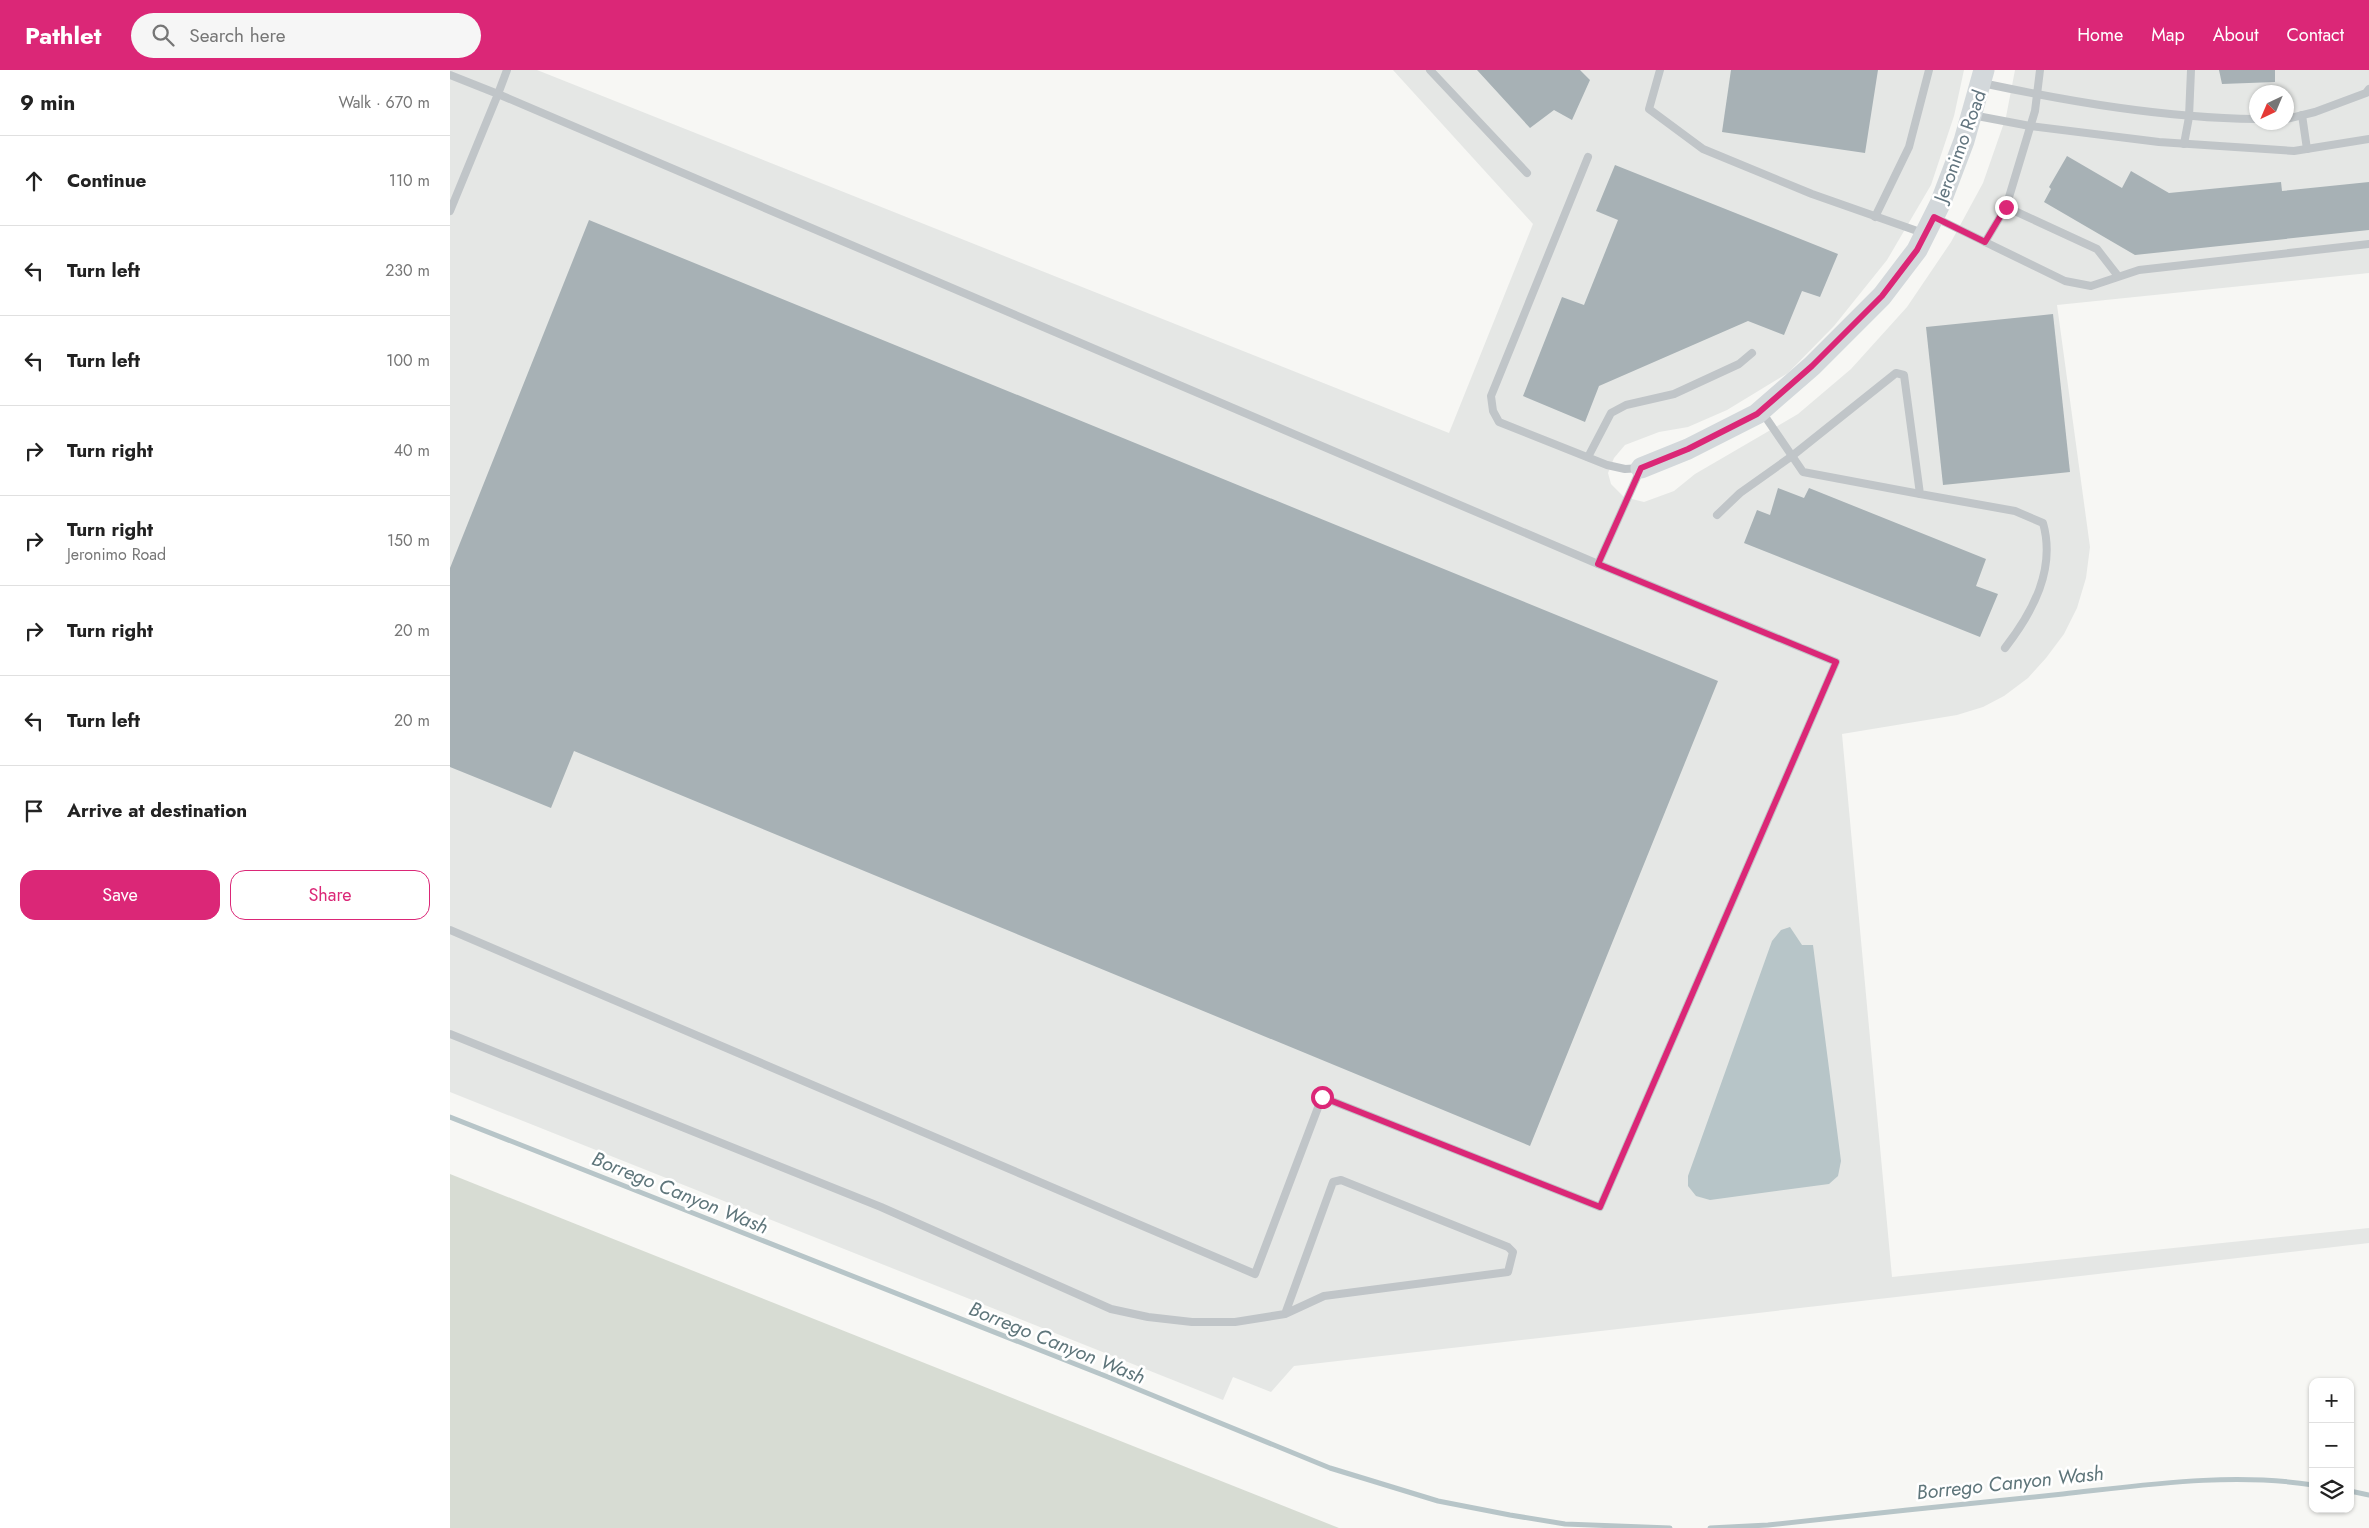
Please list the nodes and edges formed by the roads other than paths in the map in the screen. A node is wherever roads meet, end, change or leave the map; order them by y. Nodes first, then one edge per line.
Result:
1 (507, 70) edge
2 (1430, 70) edge
3 (1660, 70) edge
4 (1929, 70) edge
5 (2040, 70) edge
6 (2191, 70) edge
7 (450, 75) edge
8 (1983, 77) edge
9 (2369, 89) edge
10 (498, 94) junction
11 (2037, 95) junction
12 (1972, 115) junction
13 (2302, 115) junction
14 (2189, 117) junction
15 (2294, 117) edge
16 (2249, 119) edge
17 (2030, 126) junction
18 (2369, 139) edge
19 (2184, 144) junction
20 (2306, 149) junction
21 (1588, 157) dead end
22 (1526, 173) dead end
23 (2006, 207) junction
24 (450, 211) edge
25 (1875, 217) junction
26 (1930, 226) junction
27 (1985, 242) junction
28 (2369, 244) edge
29 (2118, 276) junction
30 (1752, 353) dead end
31 (1761, 410) junction
32 (1792, 456) junction
33 (1588, 457) junction
34 (1641, 468) junction
35 (1920, 494) junction
36 (1717, 515) dead end
37 (1598, 564) junction
38 (2005, 648) dead end
39 (450, 930) edge
40 (450, 1034) edge
41 (1286, 1314) junction

1 - 10 lane
2 - 22 lane
3 - 25 lane
4 - 25 lane
5 - 11 lane
6 - 14 lane
7 - 10 lane
8 - 11 lane
8 - 12 street, Jeronimo Road
9 - 13 lane
10 - 24 lane
10 - 37 lane
11 - 14 lane
11 - 17 lane
12 - 17 lane
12 - 26 street, Jeronimo Road
13 - 15 lane
13 - 20 lane
14 - 16 lane
14 - 19 lane
17 - 19 lane
17 - 23 lane
18 - 20 lane
19 - 20 lane
21 - 33 lane
23 - 27 lane
23 - 29 lane
25 - 26 lane
26 - 27 lane
26 - 31 street, Jeronimo Road
27 - 29 lane
28 - 29 lane
30 - 33 lane
31 - 32 lane
31 - 34 street, Jeronimo Road
32 - 35 lane
32 - 35 lane
32 - 36 lane
33 - 34 lane
34 - 37 lane
35 - 38 lane
37 - 39 lane
40 - 41 lane
41 - 41 lane

